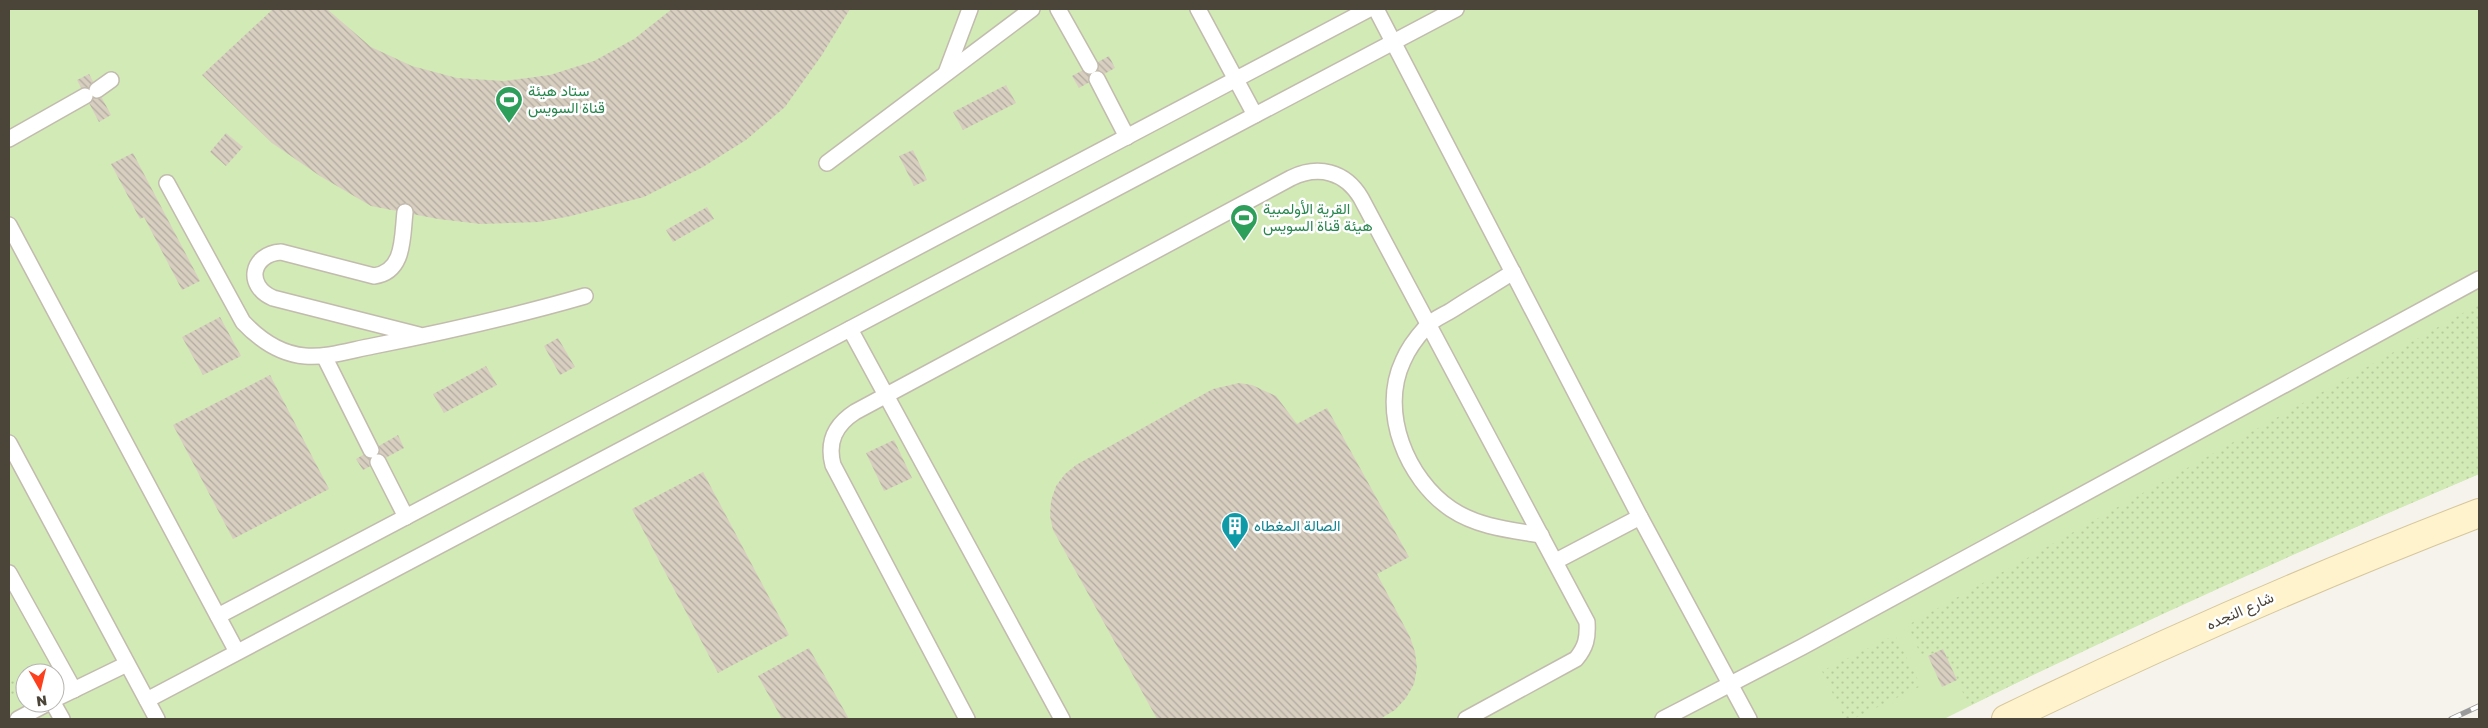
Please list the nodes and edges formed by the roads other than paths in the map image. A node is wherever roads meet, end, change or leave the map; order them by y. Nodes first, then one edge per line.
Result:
1 (970, 9) edge
2 (1032, 9) edge
3 (1058, 9) edge
4 (1198, 9) edge
5 (1369, 9) edge
6 (1376, 9) edge
7 (1456, 9) edge
8 (1393, 42) junction
9 (946, 73) junction
10 (1236, 79) junction
11 (111, 80) dead end
12 (1256, 115) junction
13 (1127, 136) junction
14 (9, 139) edge
15 (827, 163) dead end
16 (166, 183) dead end
17 (405, 212) dead end
18 (9, 225) edge
19 (1513, 272) junction
20 (2479, 279) edge
21 (586, 296) dead end
22 (1428, 324) junction
23 (850, 329) junction
24 (423, 336) junction
25 (324, 356) junction
26 (886, 396) junction
27 (9, 443) edge
28 (2479, 513) edge
29 (406, 517) junction
30 (1640, 517) junction
31 (1541, 535) junction
32 (1556, 561) junction
33 (9, 573) edge
34 (218, 616) junction
35 (237, 652) junction
36 (127, 664) junction
37 (1730, 683) junction
38 (74, 690) junction
39 (65, 694) edge
40 (147, 700) junction
41 (29, 713) edge
42 (18, 719) edge
43 (157, 719) edge
44 (967, 719) edge
45 (1062, 719) edge
46 (1466, 719) edge
47 (1663, 719) edge
48 (1749, 719) edge
49 (2006, 719) edge

1 - 9 lane
2 - 9 lane
3 - 13 lane
4 - 10 lane
5 - 10 lane
6 - 8 lane
7 - 8 lane
8 - 12 lane
8 - 19 lane
9 - 15 lane
10 - 12 lane
10 - 13 lane
11 - 14 lane
12 - 23 lane
13 - 29 lane
16 - 25 lane
17 - 24 lane
18 - 34 lane
19 - 22 lane
19 - 30 lane
20 - 37 lane
21 - 24 lane
22 - 26 lane
22 - 31 lane
22 - 31 lane
23 - 26 lane
23 - 35 lane
24 - 25 lane
25 - 29 lane
26 - 44 lane
26 - 45 lane
27 - 36 lane
28 - 49 street, شارع النجده
29 - 34 lane
30 - 32 lane
30 - 37 lane
31 - 32 lane
32 - 46 lane
33 - 38 lane
34 - 35 lane
35 - 40 lane
36 - 38 lane
36 - 40 lane
37 - 47 lane
37 - 48 lane
38 - 39 lane
40 - 43 lane
41 - 42 lane

